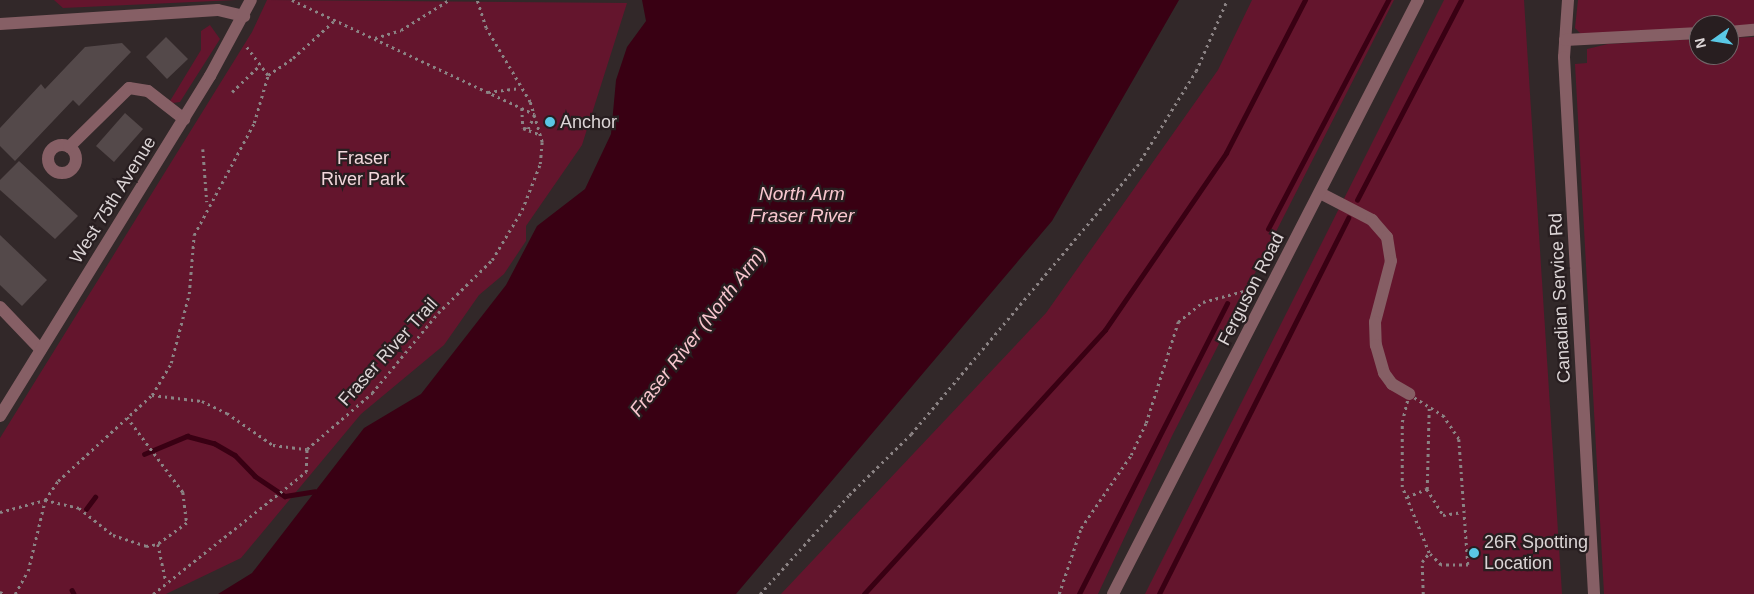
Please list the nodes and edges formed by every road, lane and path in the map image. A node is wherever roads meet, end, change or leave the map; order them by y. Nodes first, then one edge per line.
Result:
1 (251, 0) edge
2 (292, 0) edge
3 (449, 0) edge
4 (477, 0) edge
5 (1227, 0) edge
6 (1418, 0) edge
7 (1568, 0) edge
8 (244, 16) junction
9 (335, 20) junction
10 (0, 24) edge
11 (1754, 30) edge
12 (1739, 31) edge
13 (1689, 34) edge
14 (374, 38) junction
15 (1565, 40) junction
16 (247, 47) dead end
17 (260, 65) junction
18 (268, 75) junction
19 (519, 88) junction
20 (232, 92) dead end
21 (488, 92) junction
22 (522, 108) junction
23 (535, 114) junction
24 (184, 119) junction
25 (523, 128) junction
26 (541, 135) junction
27 (69, 146) dead end
28 (203, 149) dead end
29 (1320, 193) junction
30 (208, 204) junction
31 (1243, 292) dead end
32 (0, 307) edge
33 (41, 350) junction
34 (1410, 394) junction
35 (152, 395) junction
36 (1429, 405) junction
37 (0, 416) edge
38 (127, 417) junction
39 (307, 449) junction
40 (1427, 488) junction
41 (1407, 497) junction
42 (45, 500) junction
43 (0, 512) edge
44 (1462, 512) junction
45 (158, 544) junction
46 (1429, 554) junction
47 (166, 583) junction
48 (0, 592) edge
49 (5, 594) edge
50 (15, 594) edge
51 (153, 594) edge
52 (760, 594) edge
53 (1059, 594) edge
54 (1113, 594) edge
55 (1423, 594) edge
56 (1594, 594) edge

1 - 8 street, West 75th Avenue
2 - 9 path
3 - 14 path
4 - 19 path, Fraser River Trail
5 - 52 path
6 - 29 street, Ferguson Road
7 - 15 street, Canadian Service Rd
8 - 10 street
8 - 24 street, West 75th Avenue
9 - 14 path
9 - 18 path
11 - 12 street
13 - 15 street
14 - 21 path
15 - 56 street, Canadian Service Rd
16 - 17 path
17 - 18 path
17 - 20 path
18 - 30 path
19 - 21 path
19 - 23 path, Fraser River Trail
21 - 22 path
22 - 23 path
22 - 25 path
23 - 25 path
23 - 26 path, Fraser River Trail
24 - 27 street
24 - 33 street, West 75th Avenue
25 - 26 path
26 - 39 path, Fraser River Trail
28 - 30 path
29 - 34 street
29 - 54 street, Ferguson Road
30 - 35 path
31 - 53 path
32 - 33 street
33 - 37 street, West 75th Avenue
34 - 36 path
34 - 41 path
35 - 38 path
35 - 39 path
36 - 40 path
36 - 44 path
38 - 42 path
38 - 45 path
39 - 47 path
40 - 41 path
40 - 44 path
41 - 46 path
42 - 43 path
42 - 45 path
42 - 50 path
44 - 46 path
45 - 47 path
46 - 55 path
47 - 51 path
48 - 49 path

